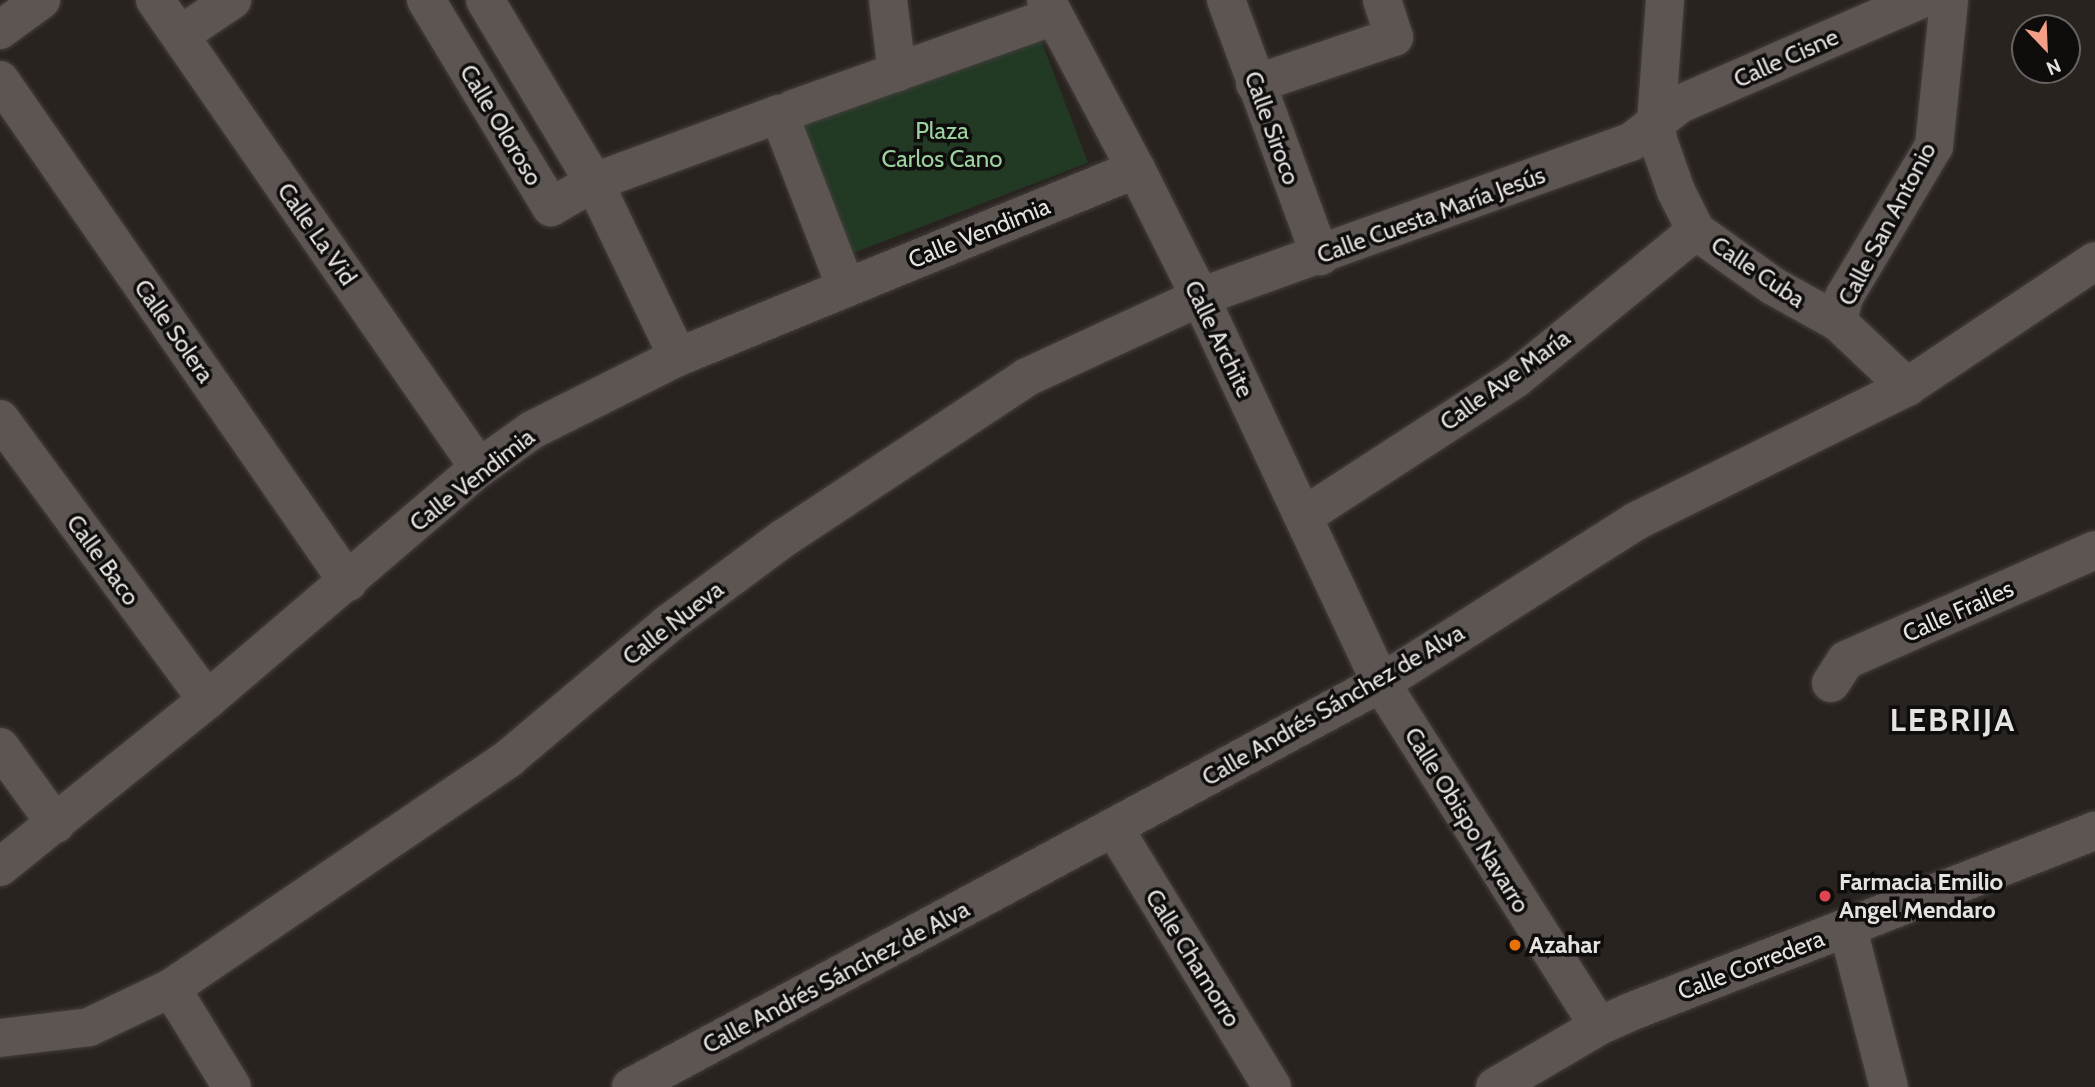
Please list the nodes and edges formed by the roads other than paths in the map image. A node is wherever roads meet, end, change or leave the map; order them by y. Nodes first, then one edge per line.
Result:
1 (41, 0) edge
2 (155, 0) edge
3 (232, 0) edge
4 (426, 0) edge
5 (485, 0) edge
6 (888, 0) edge
7 (1226, 0) edge
8 (1382, 0) edge
9 (1665, 0) edge
10 (1919, 0) edge
11 (1949, 0) edge
12 (1050, 8) edge
13 (0, 30) edge
14 (180, 35) junction
15 (897, 72) junction
16 (0, 80) edge
17 (1255, 84) junction
18 (786, 112) junction
19 (1656, 122) junction
20 (1136, 169) junction
21 (594, 182) junction
22 (1696, 231) junction
23 (1320, 256) junction
24 (2095, 261) edge
25 (846, 288) junction
26 (1200, 297) junction
27 (1838, 322) junction
28 (678, 357) junction
29 (1908, 387) junction
30 (0, 419) edge
31 (479, 468) junction
32 (1304, 516) junction
33 (2095, 550) edge
34 (348, 582) junction
35 (1381, 683) junction
36 (1831, 683) dead end
37 (207, 700) junction
38 (0, 747) edge
39 (56, 824) junction
40 (1114, 828) junction
41 (2095, 831) edge
42 (0, 867) edge
43 (1848, 929) junction
44 (171, 988) junction
45 (1599, 1026) junction
46 (0, 1038) edge
47 (232, 1087) edge
48 (631, 1087) edge
49 (1272, 1087) edge
50 (1495, 1087) edge
51 (1889, 1087) edge

1 - 13 street
2 - 14 street, Calle La Vid
3 - 14 street
4 - 21 street, Calle Oloroso
5 - 21 street, Calle Oloroso
6 - 15 street
7 - 17 street, Calle Siroco
8 - 17 street
9 - 19 street, Calle Cuba
10 - 19 street, Calle Cisne
11 - 27 street, Calle San Antonio
12 - 15 street
12 - 20 street, Calle Archite
14 - 31 street, Calle La Vid
15 - 18 street
16 - 34 street, Calle Solera
17 - 23 street, Calle Siroco
18 - 21 street
18 - 25 street
19 - 22 street, Calle Cuba
19 - 23 street, Calle Cuesta María Jesús
20 - 25 street, Calle Vendimia
20 - 26 street, Calle Archite
21 - 28 street, Calle Oloroso
22 - 27 street, Calle Cuba
22 - 32 street, Calle Ave María
23 - 26 street, Calle Cuesta María Jesús
24 - 29 street, Calle Andrés Sánchez de Alva
25 - 28 street, Calle Vendimia
26 - 32 street, Calle Archite
26 - 44 street, Calle Nueva
27 - 29 street, Calle Cuba
28 - 31 street, Calle Vendimia
29 - 35 street, Calle Andrés Sánchez de Alva
30 - 37 street, Calle Baco
31 - 34 street, Calle Vendimia
32 - 35 street, Calle Archite
33 - 36 street, Calle Frailes
34 - 37 street, Calle Vendimia
35 - 40 street, Calle Andrés Sánchez de Alva
35 - 45 street, Calle Obispo Navarro
37 - 39 street, Calle Vendimia
38 - 39 street
39 - 42 street, Calle Vendimia
40 - 48 street, Calle Andrés Sánchez de Alva
40 - 49 street, Calle Chamorro
41 - 43 street, Calle Corredera
43 - 45 street, Calle Corredera
43 - 51 street
44 - 46 street, Calle Nueva
44 - 47 street
45 - 50 street, Calle Corredera

